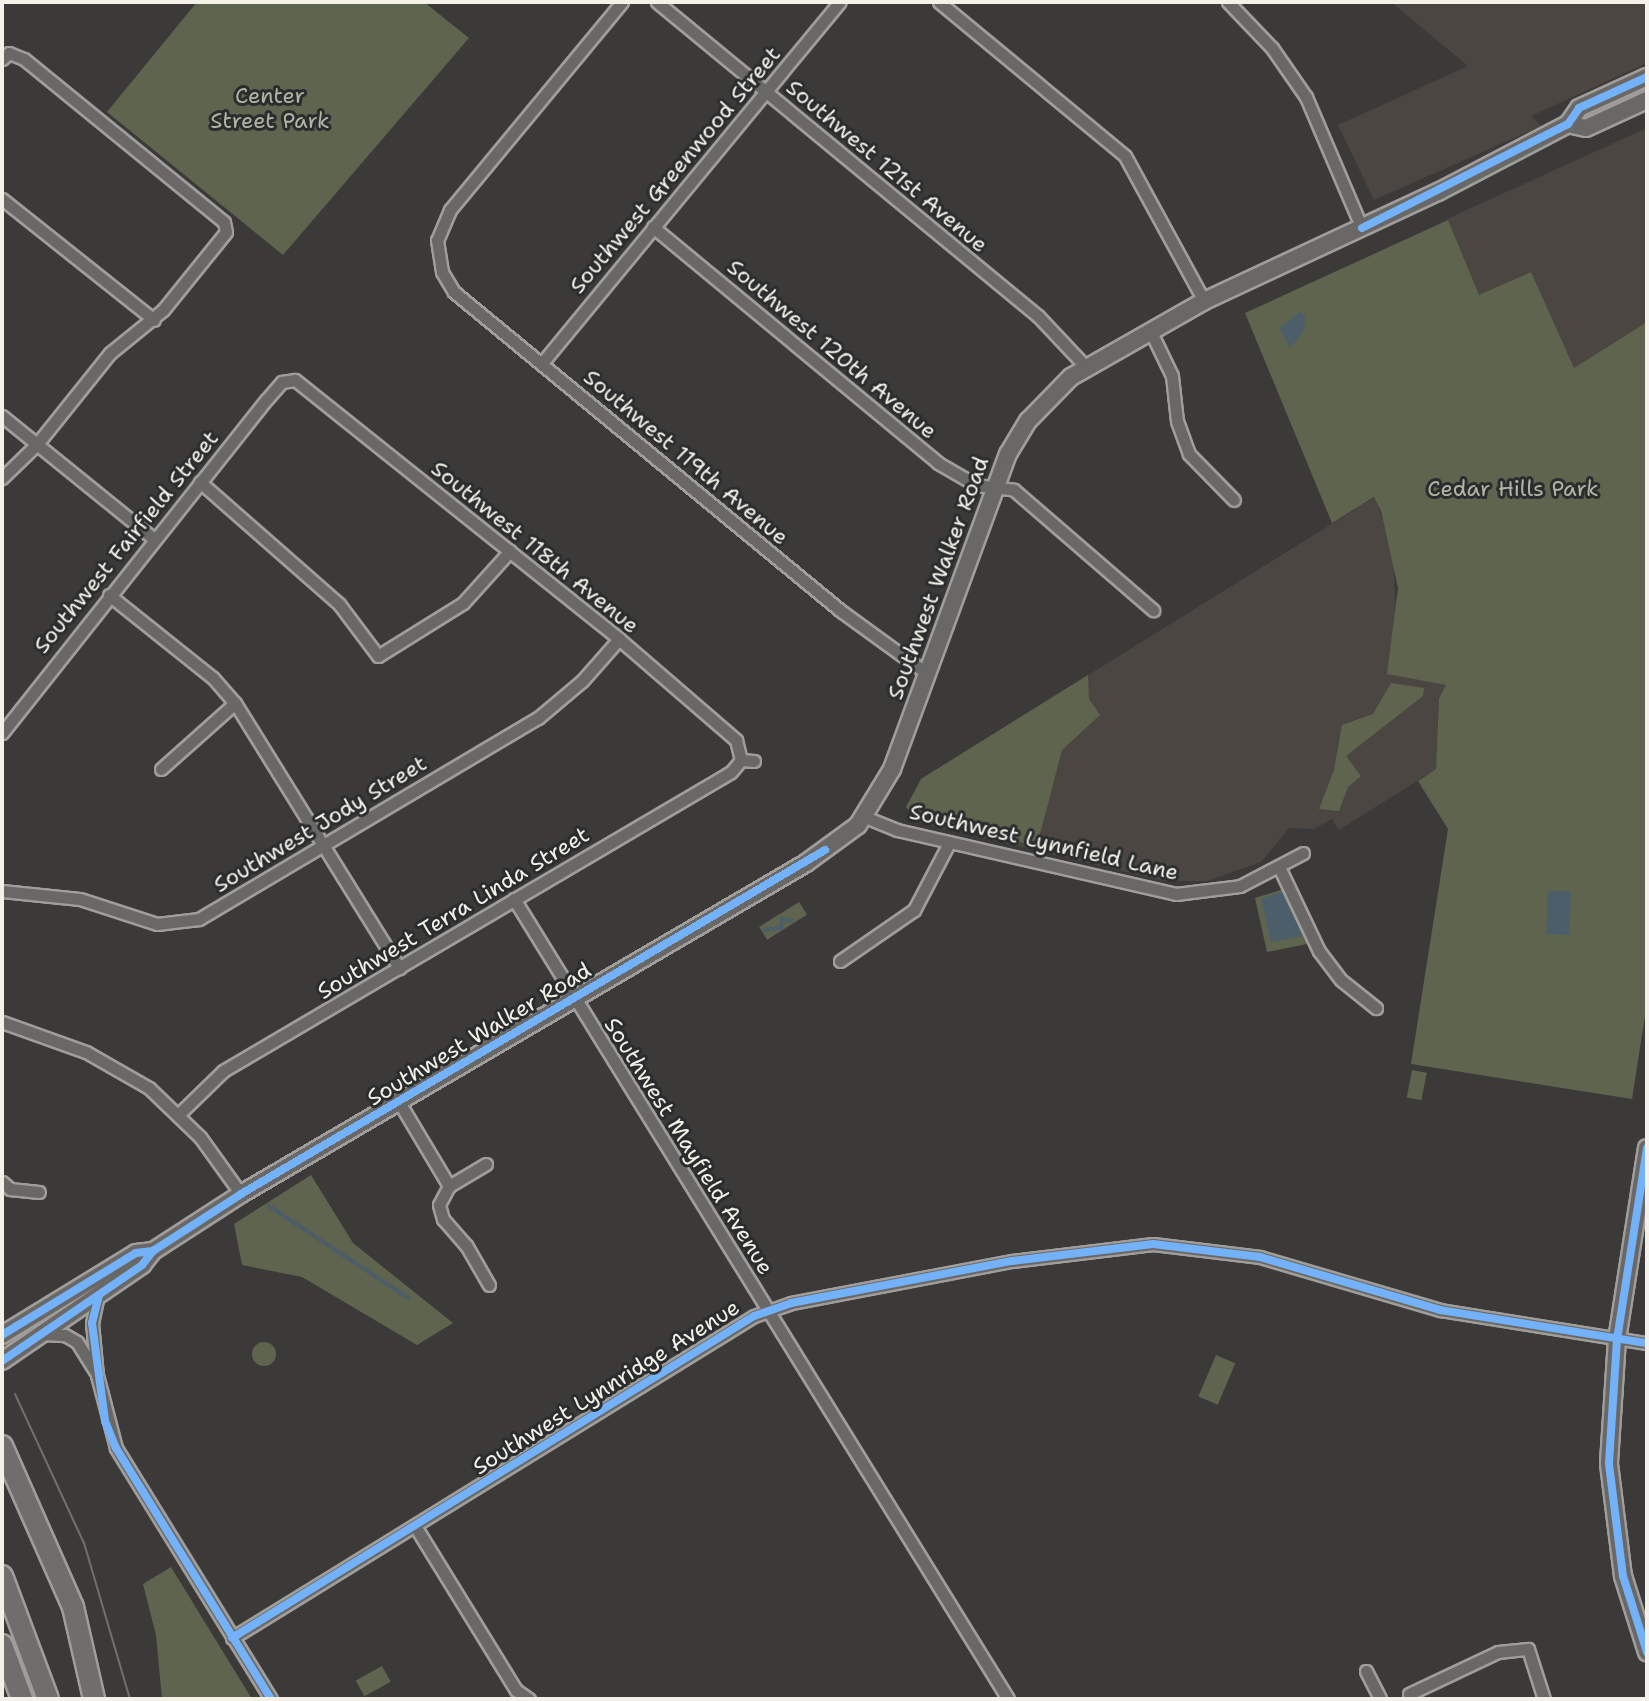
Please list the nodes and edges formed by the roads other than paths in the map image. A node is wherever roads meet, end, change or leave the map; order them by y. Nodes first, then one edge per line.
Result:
1 (622, 2) edge
2 (657, 2) edge
3 (840, 2) edge
4 (939, 2) edge
5 (1228, 2) edge
6 (6, 56) edge
7 (1647, 77) edge
8 (766, 92) junction
9 (1647, 100) edge
10 (1568, 124) junction
11 (2, 199) edge
12 (653, 227) junction
13 (1362, 228) junction
14 (1204, 301) junction
15 (154, 320) junction
16 (1150, 330) junction
17 (542, 363) junction
18 (1085, 366) junction
19 (287, 380) joint
20 (2, 416) edge
21 (37, 444) junction
22 (2, 478) edge
23 (200, 482) junction
24 (994, 486) junction
25 (1234, 500) dead end
26 (154, 539) junction
27 (510, 551) junction
28 (109, 595) junction
29 (1153, 610) dead end
30 (619, 639) junction
31 (925, 672) junction
32 (235, 703) junction
33 (2, 733) edge
34 (748, 760) joint
35 (161, 769) dead end
36 (865, 817) junction
37 (949, 843) junction
38 (325, 844) junction
39 (1303, 853) dead end
40 (1280, 869) junction
41 (2, 891) edge
42 (514, 899) junction
43 (840, 961) dead end
44 (399, 968) junction
45 (575, 997) junction
46 (1376, 1008) dead end
47 (2, 1022) edge
48 (399, 1102) junction
49 (179, 1114) junction
50 (1647, 1148) edge
51 (486, 1164) dead end
52 (2, 1182) edge
53 (449, 1186) junction
54 (39, 1192) dead end
55 (241, 1194) junction
56 (153, 1251) junction
57 (489, 1285) dead end
58 (99, 1295) junction
59 (767, 1310) junction
60 (41, 1334) junction
61 (2, 1335) edge
62 (1617, 1339) junction
63 (1647, 1343) edge
64 (2, 1361) edge
65 (97, 1375) junction
66 (2, 1446) edge
67 (415, 1526) junction
68 (2, 1576) edge
69 (232, 1638) junction
70 (2, 1645) edge
71 (1647, 1652) edge
72 (1366, 1671) dead end
73 (1409, 1694) dead end
74 (22, 1699) edge
75 (48, 1699) edge
76 (94, 1699) edge
77 (271, 1699) edge
78 (529, 1699) edge
79 (1008, 1699) edge
80 (1380, 1699) edge
81 (1544, 1699) edge

1 - 17 street, Southwest 119th Avenue
2 - 8 street, Southwest 121st Avenue
3 - 8 street, Southwest Greenwood Street
4 - 14 street
5 - 13 street
6 - 15 street
7 - 10 main road, Southwest Walker Road
8 - 12 street, Southwest Greenwood Street
8 - 18 street, Southwest 121st Avenue
9 - 10 main road, Southwest Walker Road
10 - 13 main road, Southwest Walker Road
11 - 15 street
12 - 17 street, Southwest Greenwood Street
12 - 24 street, Southwest 120th Avenue
13 - 14 main road, Southwest Walker Road
14 - 16 main road, Southwest Walker Road
15 - 21 street
16 - 18 main road, Southwest Walker Road
16 - 25 street
17 - 31 street, Southwest 119th Avenue
18 - 24 main road, Southwest Walker Road
19 - 23 street, Southwest Fairfield Street
19 - 27 street, Southwest 118th Avenue
20 - 21 street
21 - 22 street
21 - 26 street
23 - 26 street, Southwest Fairfield Street
23 - 27 street
24 - 29 street, Southwest 120th Avenue
24 - 31 main road, Southwest Walker Road
26 - 28 street, Southwest Fairfield Street
27 - 30 street, Southwest 118th Avenue
28 - 32 street
28 - 33 street, Southwest Fairfield Street
30 - 34 street, Southwest 118th Avenue
30 - 38 street, Southwest Jody Street
31 - 36 main road, Southwest Walker Road
32 - 35 street
32 - 38 street
34 - 42 street, Southwest Terra Linda Street
36 - 37 street, Southwest Lynnfield Lane
36 - 45 main road, Southwest Walker Road
37 - 40 street, Southwest Lynnfield Lane
37 - 43 street
38 - 41 street, Southwest Jody Street
38 - 44 street
39 - 40 street, Southwest Lynnfield Lane
40 - 46 street
42 - 44 street, Southwest Terra Linda Street
42 - 45 street, Southwest Mayfield Avenue
44 - 49 street, Southwest Terra Linda Street
45 - 48 main road, Southwest Walker Road
45 - 59 street, Southwest Mayfield Avenue
47 - 49 street
48 - 53 street
48 - 55 main road, Southwest Walker Road
49 - 55 street
50 - 62 main road
51 - 53 street
52 - 54 street
53 - 57 street
55 - 56 main road, Southwest Walker Road
56 - 58 main road, Southwest Walker Road
56 - 61 main road, Southwest Walker Road
58 - 60 main road, Southwest Walker Road
58 - 65 street
59 - 62 street, Southwest Lynnridge Avenue
59 - 67 street, Southwest Lynnridge Avenue
59 - 79 street, Southwest Mayfield Avenue
60 - 64 main road, Southwest Walker Road
60 - 65 street
62 - 63 street, Southwest Lynnridge Avenue
62 - 71 main road
65 - 69 street
66 - 76 highway
67 - 69 street, Southwest Lynnridge Avenue
67 - 78 street
68 - 75 highway
69 - 77 street
70 - 74 highway
72 - 80 street
73 - 81 street

